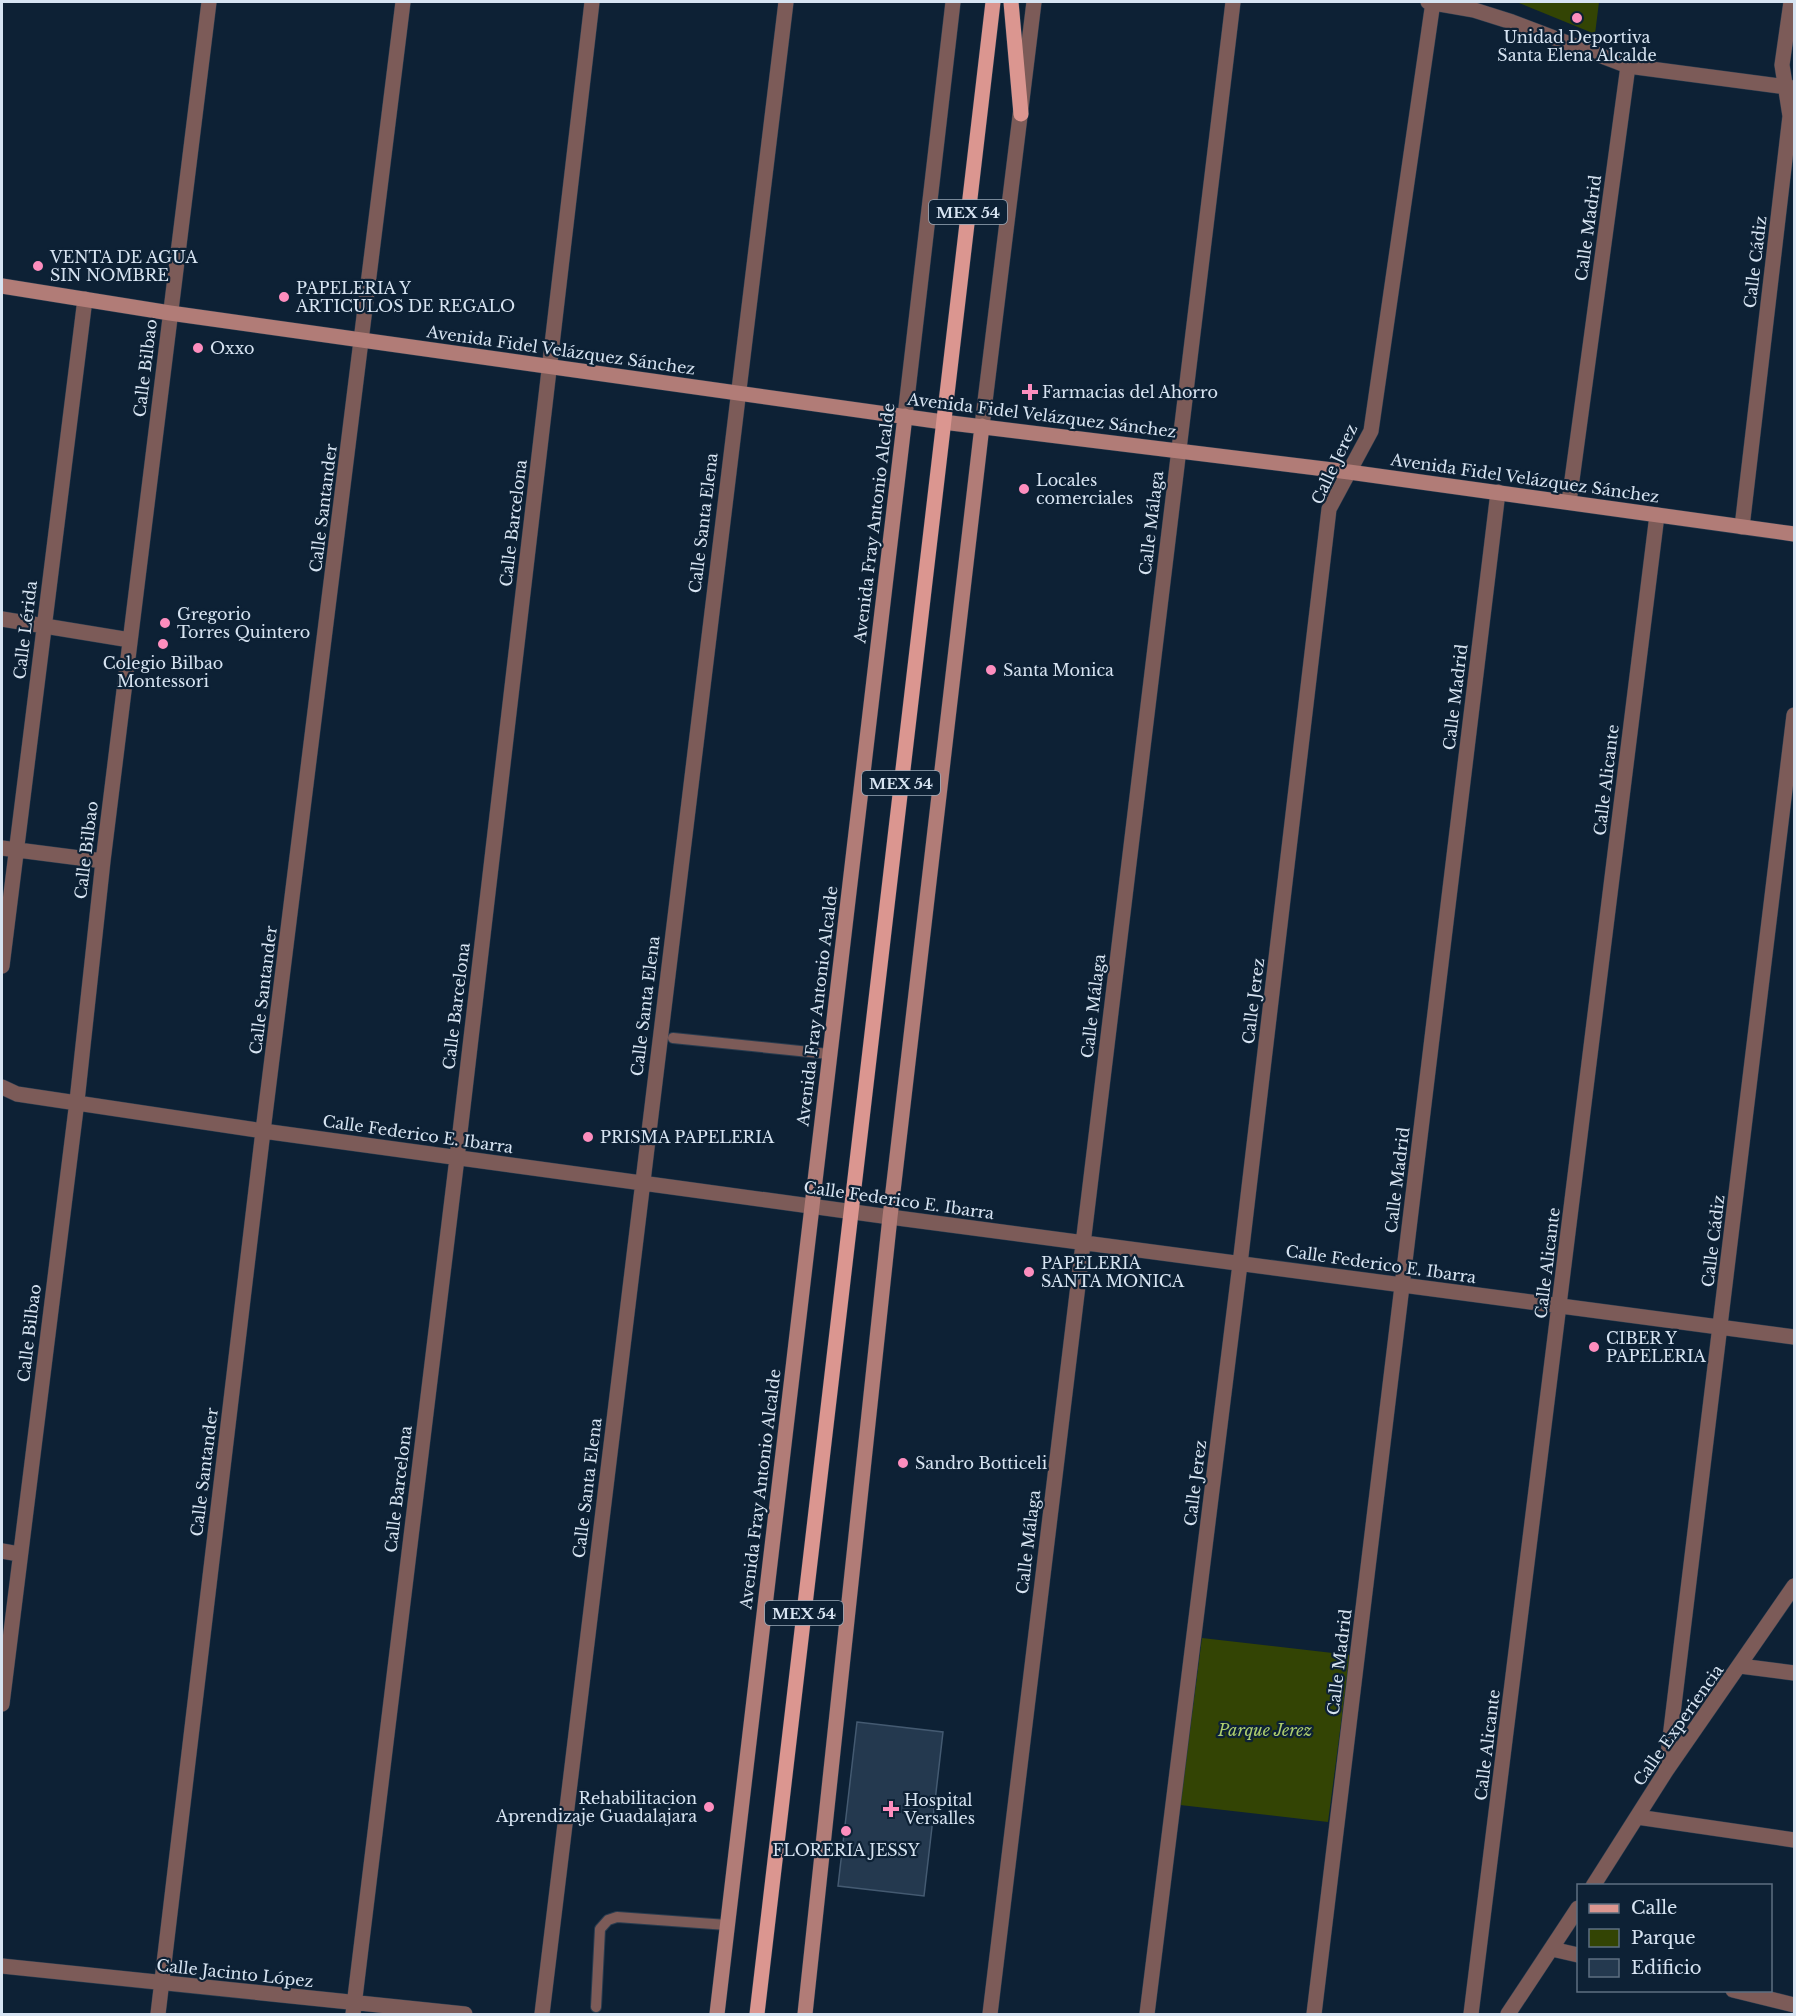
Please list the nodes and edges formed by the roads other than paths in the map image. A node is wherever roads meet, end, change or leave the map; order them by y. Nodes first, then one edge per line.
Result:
1 (209, 2) edge
2 (404, 2) edge
3 (592, 2) edge
4 (786, 2) edge
5 (953, 2) edge
6 (993, 2) edge
7 (1011, 2) edge
8 (1034, 2) edge
9 (1233, 2) edge
10 (1430, 2) edge
11 (1791, 2) edge
12 (1628, 66) junction
13 (1790, 88) edge
14 (1021, 114) junction
15 (2, 286) edge
16 (85, 299) junction
17 (170, 313) junction
18 (362, 340) junction
19 (549, 366) junction
20 (737, 393) junction
21 (904, 416) junction
22 (944, 422) junction
23 (982, 426) junction
24 (1178, 450) junction
25 (1349, 472) junction
26 (1498, 492) junction
27 (1569, 502) junction
28 (1657, 515) junction
29 (1742, 527) junction
30 (1794, 534) edge
31 (2, 619) edge
32 (44, 625) junction
33 (130, 640) junction
34 (1794, 715) edge
35 (9, 849) edge
36 (103, 861) junction
37 (2, 966) edge
38 (673, 1038) dead end
39 (829, 1054) junction
40 (2, 1087) edge
41 (77, 1101) junction
42 (263, 1131) junction
43 (457, 1158) junction
44 (642, 1184) junction
45 (812, 1207) junction
46 (851, 1212) junction
47 (890, 1217) junction
48 (1083, 1243) junction
49 (1240, 1264) junction
50 (1402, 1285) junction
51 (1560, 1306) junction
52 (1720, 1327) junction
53 (1794, 1337) edge
54 (2, 1551) edge
55 (19, 1554) junction
56 (1794, 1586) edge
57 (1740, 1666) junction
58 (1794, 1673) edge
59 (2, 1704) edge
60 (1666, 1771) junction
61 (1637, 1817) junction
62 (1794, 1839) edge
63 (1594, 1884) edge
64 (1577, 1910) edge
65 (727, 1925) junction
66 (1552, 1949) junction
67 (1577, 1955) edge
68 (2, 1966) edge
69 (162, 1983) junction
70 (1741, 1992) edge
71 (1794, 2005) edge
72 (596, 2007) dead end
73 (353, 2009) edge
74 (158, 2014) edge
75 (465, 2014) edge
76 (542, 2014) edge
77 (717, 2014) edge
78 (757, 2014) edge
79 (805, 2014) edge
80 (990, 2014) edge
81 (1147, 2014) edge
82 (1314, 2014) edge
83 (1471, 2014) edge
84 (1508, 2014) edge

1 - 17 street, Calle Bilbao
2 - 18 street, Calle Santander
3 - 19 street, Calle Barcelona
4 - 20 street, Calle Santa Elena
5 - 21 street, Avenida Fray Antonio Alcalde
6 - 22 main road, MEX 54
7 - 14 main road
8 - 14 street
9 - 24 street, Calle Málaga
10 - 12 street
10 - 25 street, Calle Jerez
11 - 13 street, Calle Cádiz
12 - 13 street
12 - 27 street, Calle Madrid
13 - 29 street, Calle Cádiz
14 - 23 street
15 - 16 street, Avenida Fidel Velázquez Sánchez
16 - 17 street, Avenida Fidel Velázquez Sánchez
16 - 32 street, Calle Lérida
17 - 18 street, Avenida Fidel Velázquez Sánchez
17 - 33 street, Calle Bilbao
18 - 19 street, Avenida Fidel Velázquez Sánchez
18 - 42 street, Calle Santander
19 - 20 street, Avenida Fidel Velázquez Sánchez
19 - 43 street, Calle Barcelona
20 - 21 street, Avenida Fidel Velázquez Sánchez
20 - 44 street, Calle Santa Elena
21 - 22 street, Avenida Fidel Velázquez Sánchez
21 - 39 street, Avenida Fray Antonio Alcalde
22 - 23 street, Avenida Fidel Velázquez Sánchez
22 - 46 main road, MEX 54
23 - 24 street, Avenida Fidel Velázquez Sánchez
23 - 47 street
24 - 25 street, Avenida Fidel Velázquez Sánchez
24 - 48 street, Calle Málaga
25 - 26 street, Avenida Fidel Velázquez Sánchez
25 - 49 street, Calle Jerez
26 - 27 street, Avenida Fidel Velázquez Sánchez
26 - 50 street, Calle Madrid
27 - 28 street, Avenida Fidel Velázquez Sánchez
28 - 29 street, Avenida Fidel Velázquez Sánchez
28 - 51 street, Calle Alicante
29 - 30 street, Avenida Fidel Velázquez Sánchez
31 - 32 street
32 - 33 street
32 - 35 street, Calle Lérida
33 - 36 street, Calle Bilbao
34 - 52 street, Calle Cádiz
35 - 36 street
35 - 37 street, Calle Lérida
36 - 41 street, Calle Bilbao
38 - 39 lane
39 - 45 street, Avenida Fray Antonio Alcalde
40 - 41 street, Calle Federico E. Ibarra
41 - 42 street, Calle Federico E. Ibarra
41 - 55 street, Calle Bilbao
42 - 43 street, Calle Federico E. Ibarra
42 - 69 street, Calle Santander
43 - 44 street, Calle Federico E. Ibarra
43 - 73 street, Calle Barcelona
44 - 45 street, Calle Federico E. Ibarra
44 - 76 street, Calle Santa Elena
45 - 46 street, Calle Federico E. Ibarra
45 - 65 street, Avenida Fray Antonio Alcalde
46 - 47 street, Calle Federico E. Ibarra
46 - 78 main road, MEX 54
47 - 48 street, Calle Federico E. Ibarra
47 - 79 street
48 - 49 street, Calle Federico E. Ibarra
48 - 80 street, Calle Málaga
49 - 50 street, Calle Federico E. Ibarra
49 - 81 street, Calle Jerez
50 - 51 street, Calle Federico E. Ibarra
50 - 82 street, Calle Madrid
51 - 52 street, Calle Federico E. Ibarra
51 - 83 street, Calle Alicante
52 - 53 street, Calle Federico E. Ibarra
52 - 60 street, Calle Cádiz
54 - 55 street
55 - 59 street, Calle Bilbao
56 - 57 street, Calle Experiencia
57 - 58 street
57 - 60 street, Calle Experiencia
60 - 61 street, Calle Experiencia
61 - 62 street
61 - 63 street, Calle Experiencia
64 - 66 street
65 - 72 lane
65 - 77 street, Avenida Fray Antonio Alcalde
66 - 67 street
66 - 84 street
68 - 69 street, Calle Jacinto López
69 - 73 street, Calle Jacinto López
69 - 74 street, Calle Santander
70 - 71 street
73 - 75 street, Calle Jacinto López

